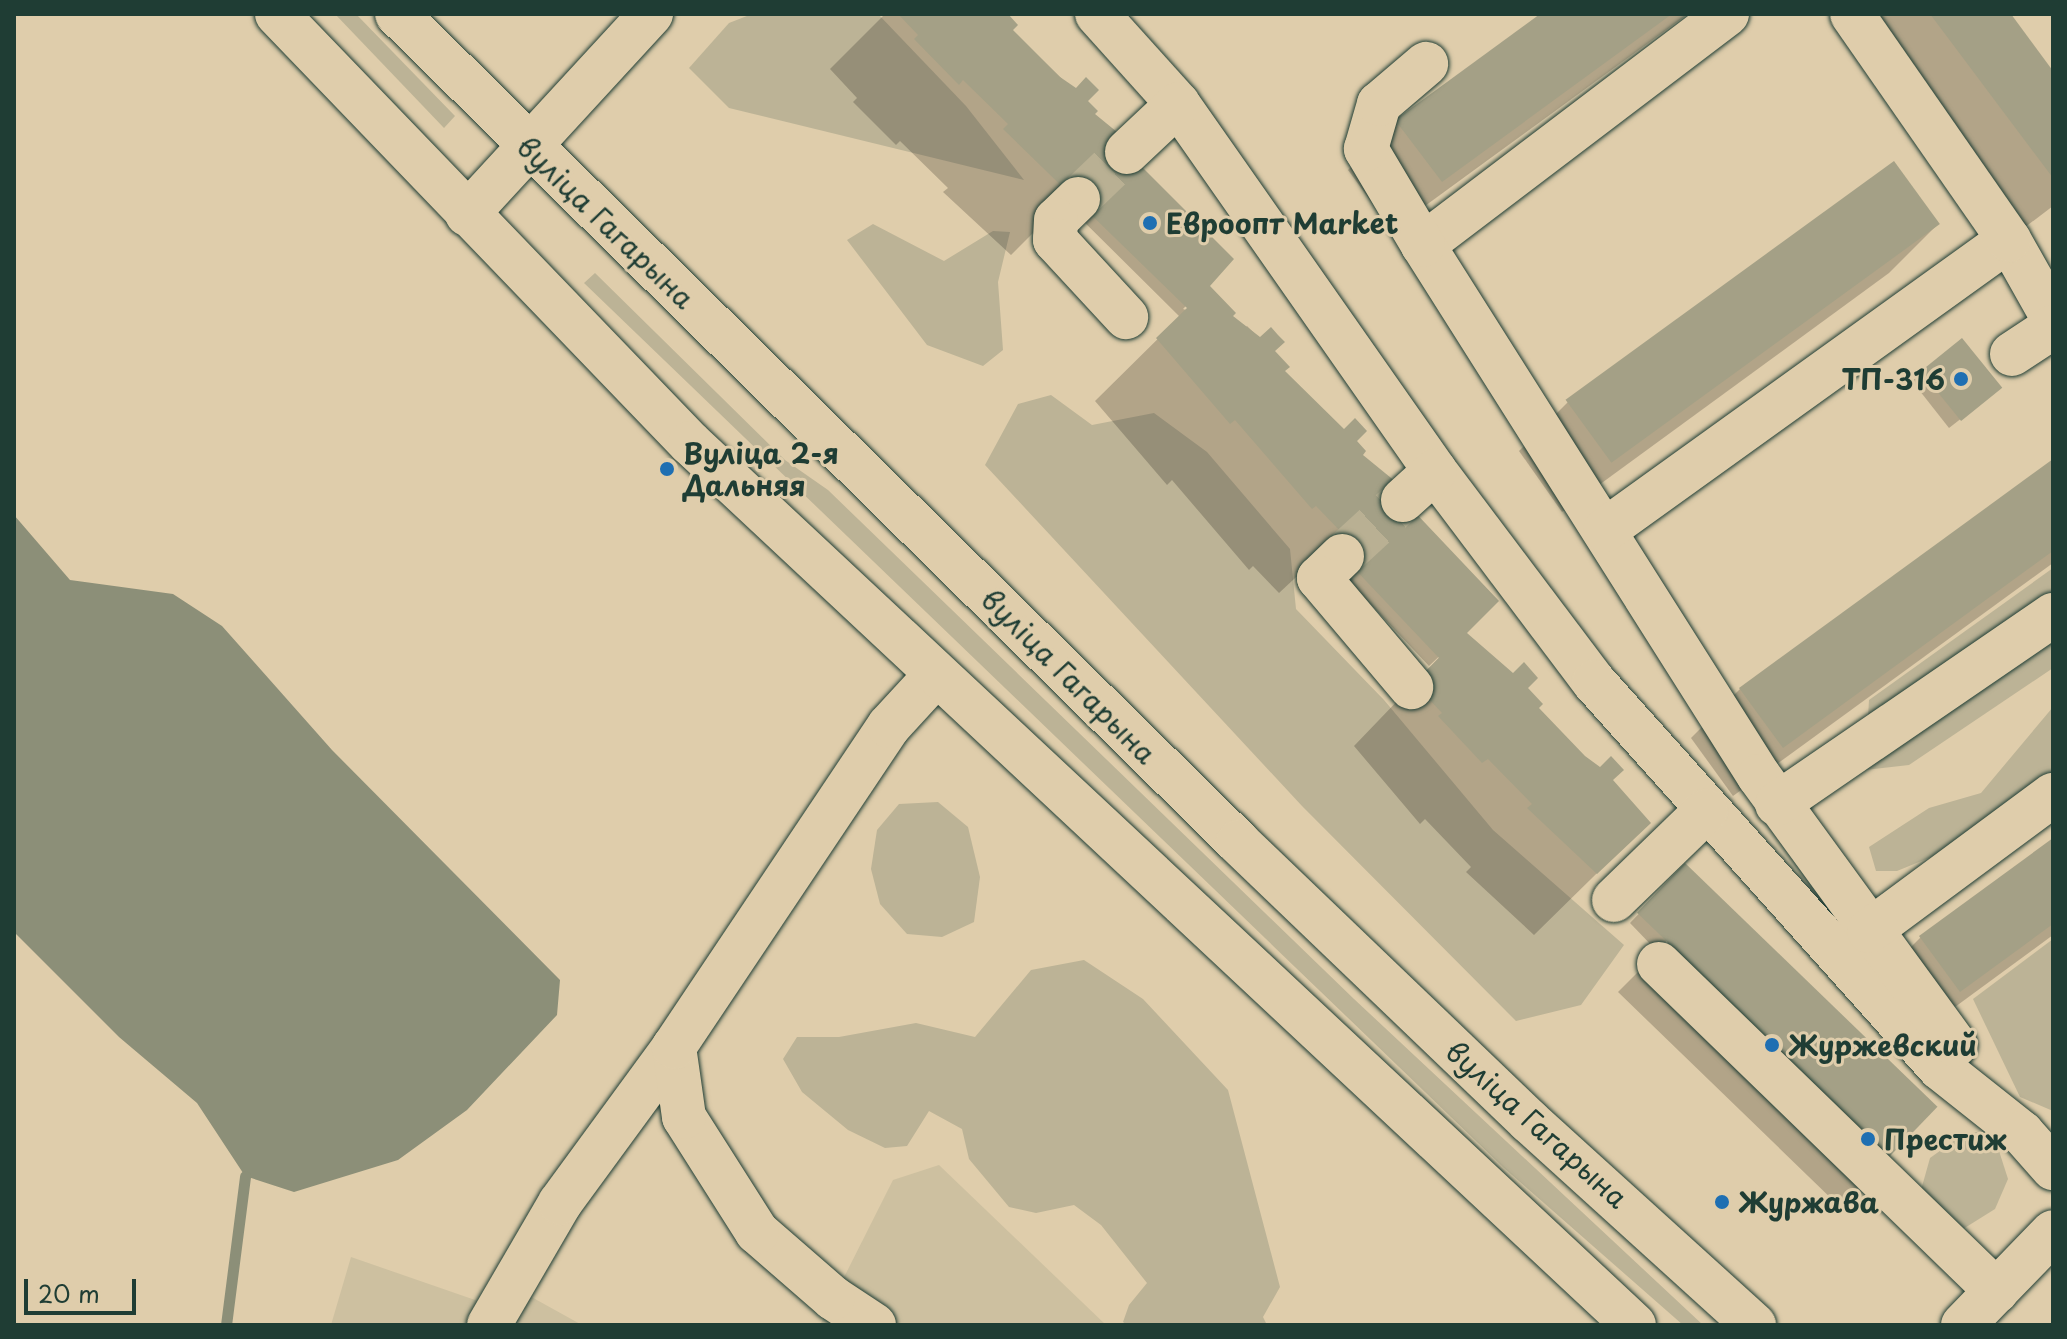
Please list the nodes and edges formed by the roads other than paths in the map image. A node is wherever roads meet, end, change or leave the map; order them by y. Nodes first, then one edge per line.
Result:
1 (277, 14) edge
2 (397, 14) edge
3 (651, 14) edge
4 (1097, 14) edge
5 (1727, 14) edge
6 (1852, 14) edge
7 (1426, 64) dead end
8 (1178, 104) junction
9 (529, 149) junction
10 (1127, 152) tunnel mouth
11 (1078, 199) tunnel mouth
12 (467, 214) junction
13 (2009, 240) junction
14 (1423, 245) junction
15 (1126, 317) dead end
16 (2053, 318) edge
17 (2053, 327) edge
18 (2012, 354) dead end
19 (1435, 471) junction
20 (1403, 500) tunnel mouth
21 (1605, 530) junction
22 (1342, 556) tunnel mouth
23 (2053, 615) edge
24 (935, 676) junction
25 (1411, 687) dead end
26 (2053, 795) edge
27 (1777, 804) junction
28 (1706, 811) junction
29 (1614, 900) dead end
30 (1869, 931) junction
31 (1659, 964) dead end
32 (674, 1047) junction
33 (2022, 1133) junction
34 (2053, 1168) edge
35 (2053, 1232) edge
36 (1997, 1291) junction
37 (490, 1325) edge
38 (874, 1325) edge
39 (1634, 1325) edge
40 (1754, 1325) edge
41 (1963, 1325) edge

1 - 12 main road
2 - 9 main road, вуліца Гагарына
3 - 9 main road
4 - 8 main road
5 - 14 main road
6 - 13 main road
7 - 14 main road
8 - 10 main road
8 - 19 main road
9 - 12 main road
9 - 40 main road, вуліца Гагарына
11 - 15 main road
12 - 24 main road
13 - 16 main road
13 - 21 main road
14 - 21 main road
17 - 18 main road
19 - 20 main road
19 - 28 main road
21 - 27 main road
22 - 25 main road
23 - 27 main road
24 - 32 main road
24 - 39 main road
26 - 30 main road
27 - 30 main road
28 - 29 main road
28 - 33 main road
30 - 33 main road
31 - 36 main road
32 - 37 main road
32 - 38 main road
33 - 34 main road
35 - 36 main road
36 - 41 main road

